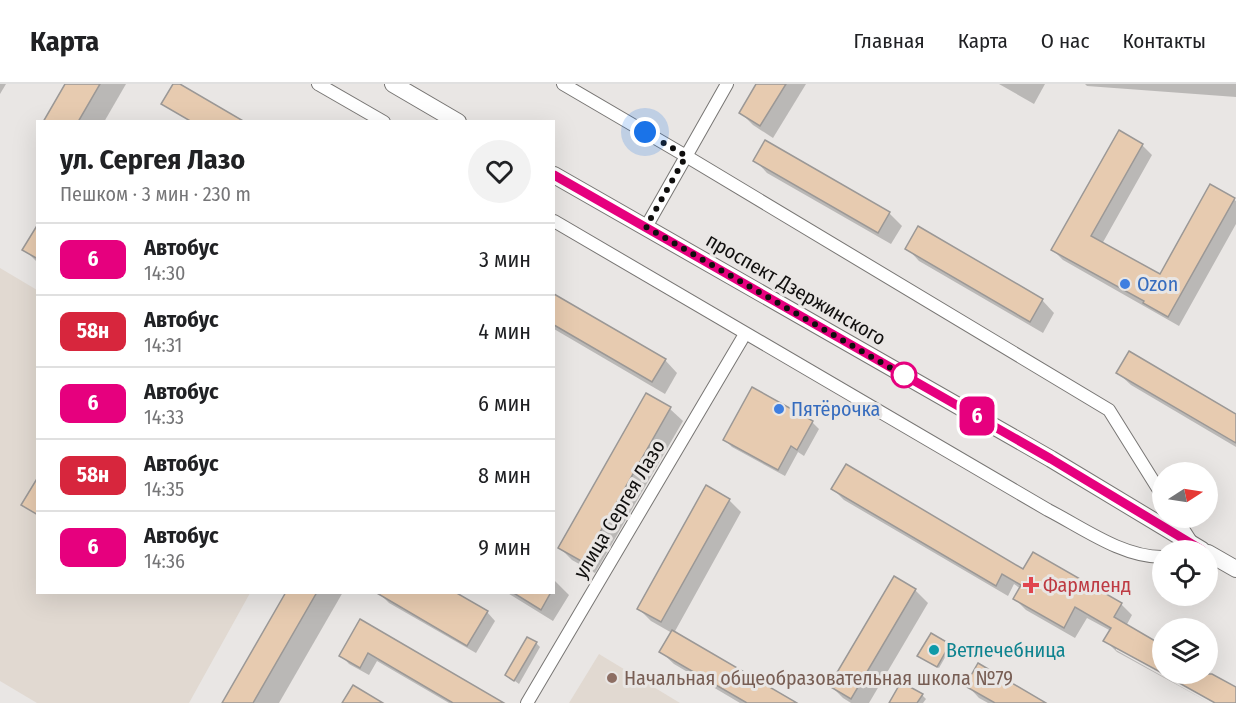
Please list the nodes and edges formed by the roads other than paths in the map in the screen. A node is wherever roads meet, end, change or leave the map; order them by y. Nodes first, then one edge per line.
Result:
1 (318, 84) edge
2 (393, 84) edge
3 (563, 84) edge
4 (727, 84) edge
5 (439, 117) edge
6 (381, 120) edge
7 (686, 156) junction
8 (555, 176) edge
9 (555, 222) edge
10 (646, 227) junction
11 (746, 334) junction
12 (1152, 479) edge
13 (1180, 540) edge
14 (1152, 555) edge
15 (1218, 560) edge
16 (1236, 569) edge
17 (527, 703) edge

1 - 6 street
2 - 5 main road
3 - 7 street
4 - 7 street
7 - 10 street
7 - 12 street
8 - 10 main road, проспект Дзержинского
9 - 11 street
10 - 13 main road, проспект Дзержинского
11 - 14 street
11 - 17 street, улица Сергея Лазо
15 - 16 main road, проспект Дзержинского

